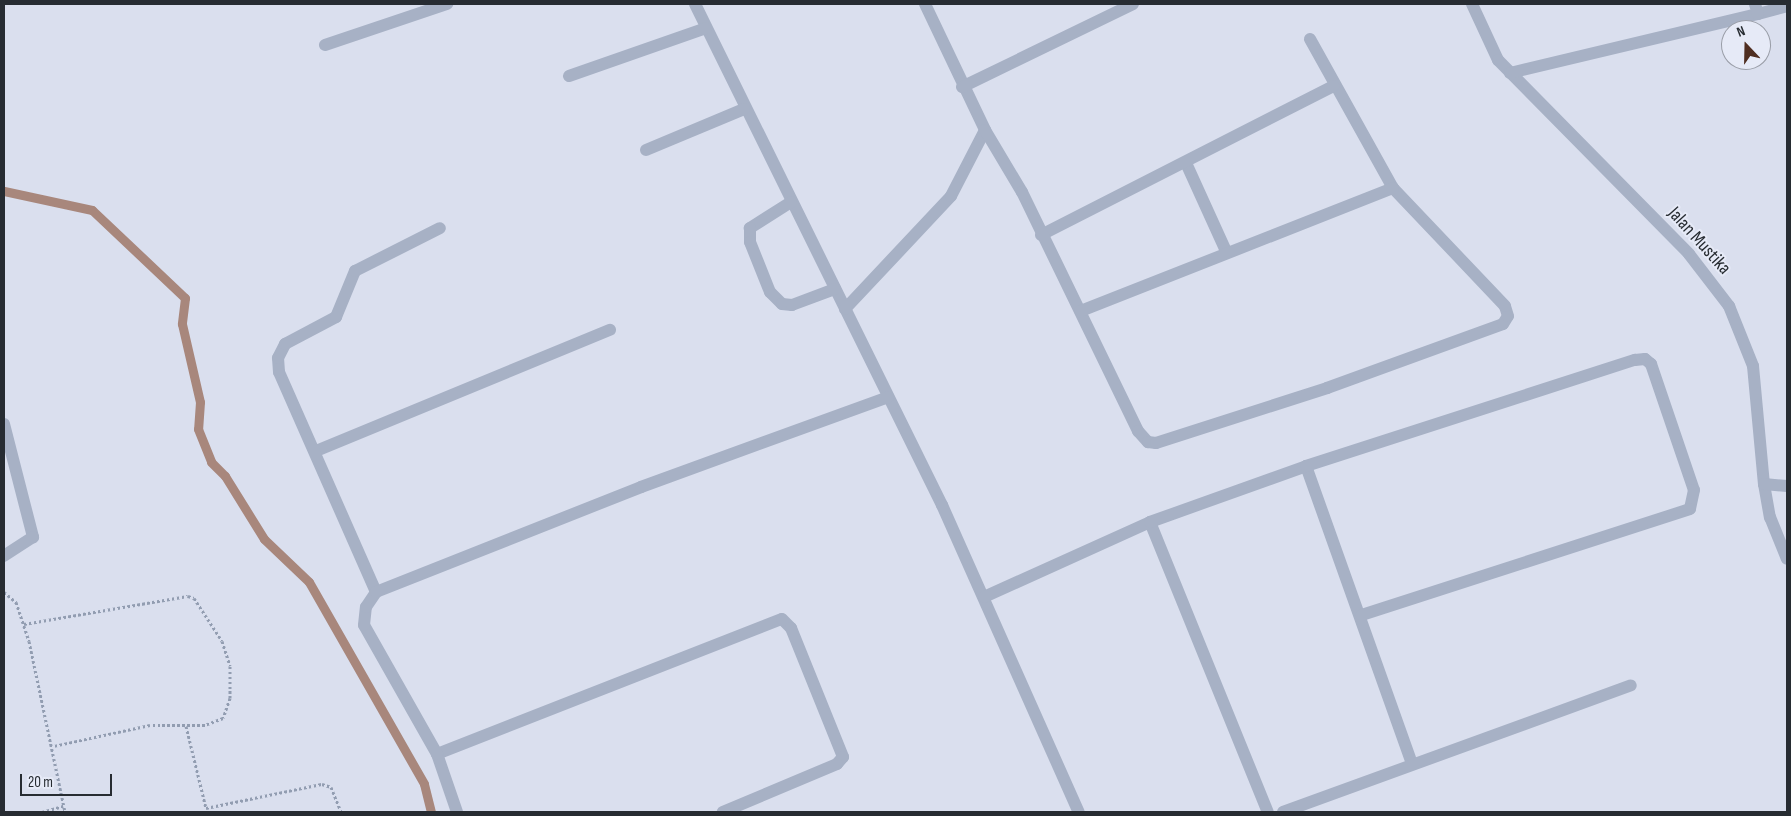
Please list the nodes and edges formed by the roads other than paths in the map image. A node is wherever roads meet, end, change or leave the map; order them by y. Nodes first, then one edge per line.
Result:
1 (447, 4) edge
2 (695, 4) edge
3 (925, 4) edge
4 (1133, 4) edge
5 (1472, 4) edge
6 (1787, 6) edge
7 (1756, 9) edge
8 (706, 28) junction
9 (1310, 39) dead end
10 (325, 45) dead end
11 (1510, 73) junction
12 (570, 76) dead end
13 (1333, 86) junction
14 (962, 87) junction
15 (744, 109) junction
16 (985, 130) junction
17 (646, 150) dead end
18 (1186, 163) junction
19 (1393, 188) junction
20 (791, 202) junction
21 (440, 228) dead end
22 (1041, 235) junction
23 (1226, 251) junction
24 (835, 289) junction
25 (845, 309) junction
26 (1080, 310) junction
27 (610, 330) dead end
28 (888, 397) junction
29 (4, 424) edge
30 (316, 451) junction
31 (1306, 466) junction
32 (1764, 484) junction
33 (1787, 486) edge
34 (1150, 522) junction
35 (4, 556) edge
36 (1787, 559) edge
37 (376, 592) junction
38 (984, 597) junction
39 (1362, 615) junction
40 (1631, 684) dead end
41 (437, 754) junction
42 (1412, 763) junction
43 (457, 812) edge
44 (723, 812) edge
45 (1079, 812) edge
46 (1268, 812) edge
47 (1283, 812) edge

1 - 10 street
2 - 8 street
3 - 14 street
4 - 14 street
5 - 11 street, Jalan Mustika
6 - 7 street
7 - 11 street
8 - 12 street
8 - 15 street
9 - 13 street
11 - 32 street, Jalan Mustika
13 - 18 street
13 - 19 street
14 - 16 street
15 - 17 street
15 - 20 street
16 - 22 street
16 - 25 street
18 - 22 street
18 - 23 street
19 - 23 street
19 - 26 street
20 - 24 street
20 - 24 street
21 - 30 street
22 - 26 street
23 - 26 street
24 - 25 street
25 - 28 street
27 - 30 street
28 - 37 street
28 - 38 street
29 - 35 street
30 - 37 street
31 - 34 street
31 - 39 street
31 - 39 street
32 - 33 street
32 - 36 street, Jalan Mustika
34 - 38 street
34 - 46 street
37 - 41 street
38 - 45 street
39 - 42 street
40 - 42 street
41 - 43 street
41 - 44 street
42 - 47 street

